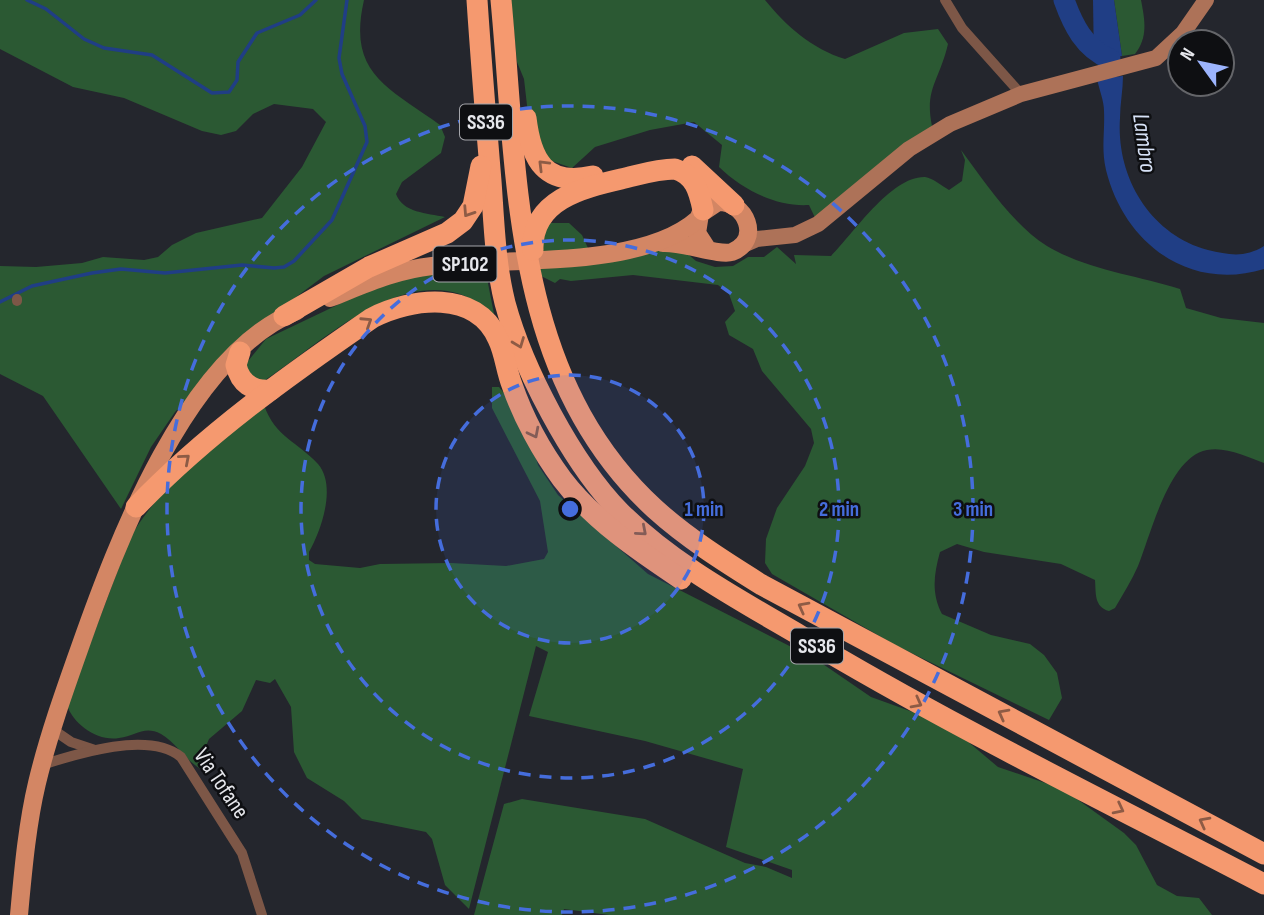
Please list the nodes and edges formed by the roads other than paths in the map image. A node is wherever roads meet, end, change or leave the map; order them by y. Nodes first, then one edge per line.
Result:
1 (470, 0) edge
2 (477, 0) edge
3 (501, 0) edge
4 (509, 0) edge
5 (945, 0) edge
6 (1206, 0) edge
7 (1021, 94) junction
8 (740, 211) junction
9 (701, 214) junction
10 (795, 235) junction
11 (654, 243) junction
12 (528, 246) junction
13 (741, 246) junction
14 (708, 250) junction
15 (284, 316) junction
16 (240, 352) junction
17 (271, 390) junction
18 (136, 507) junction
19 (880, 683) junction
20 (52, 729) junction
21 (95, 750) junction
22 (42, 765) junction
23 (1264, 854) edge
24 (1264, 884) edge
25 (19, 915) edge
26 (262, 915) edge

1 -> 15 highway
2 -> 19 highway, SS36
3 - 12 highway, SS36
8 -> 4 highway
5 - 7 street
6 - 7 street
7 - 10 street
8 - 9 main road
8 - 10 street
8 - 13 main road
9 - 11 main road, SP102
9 - 12 highway
9 - 14 main road
10 - 13 street
11 - 14 main road, SP102
11 - 15 main road, SP102
23 -> 12 highway, SS36
13 - 14 main road
15 - 16 main road, SP102
16 - 17 highway
16 - 18 main road, SP102
18 -> 17 highway
17 -> 19 highway
18 - 20 main road, SP102
19 -> 24 highway, SS36
20 - 21 street, Via Tofane
20 - 22 main road, SP102
21 - 22 street, Via Tofane
21 - 26 street, Via Tofane
22 - 25 main road, SP102

